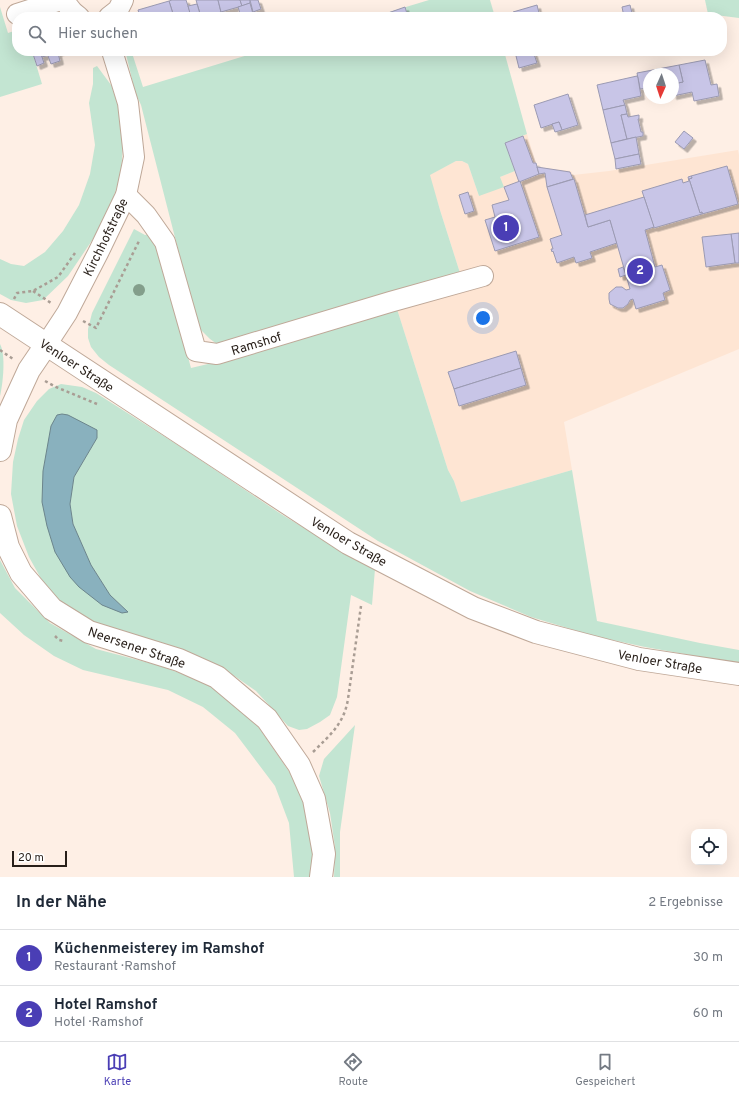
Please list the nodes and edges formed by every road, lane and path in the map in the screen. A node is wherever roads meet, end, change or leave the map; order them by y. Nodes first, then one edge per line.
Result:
1 (61, 0) edge
2 (65, 0) edge
3 (123, 0) edge
4 (23, 12) edge
5 (73, 12) edge
6 (115, 12) edge
7 (114, 56) edge
8 (126, 195) junction
9 (77, 249) dead end
10 (483, 276) dead end
11 (2, 315) edge
12 (46, 345) junction
13 (0, 450) edge
14 (0, 516) edge
15 (361, 606) dead end
16 (53, 634) dead end
17 (66, 642) dead end
18 (739, 674) edge
19 (299, 765) junction
20 (321, 877) edge

1 - 4 street
2 - 5 street
3 - 6 street
7 - 8 street, Kirchhofstraße
8 - 10 street, Ramshof
8 - 12 street, Kirchhofstraße
9 - 11 path
11 - 12 main road, Venloer Straße
12 - 13 main road
12 - 18 main road, Venloer Straße
14 - 19 main road, Neersener Straße
15 - 19 path
16 - 17 path
19 - 20 main road, Neersener Straße

